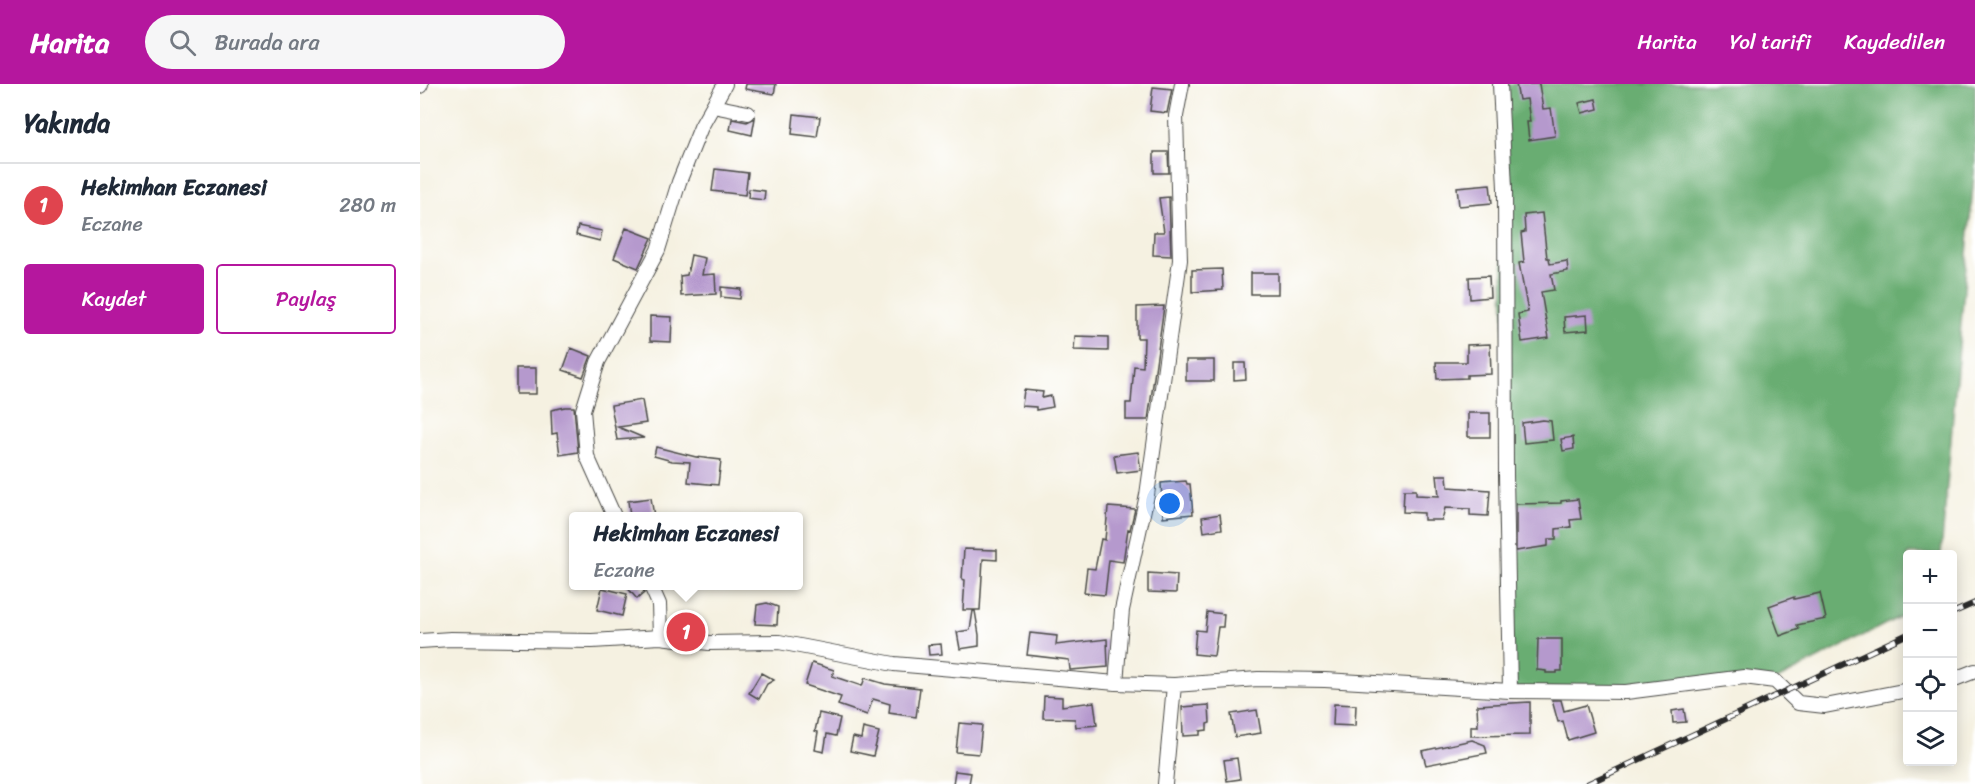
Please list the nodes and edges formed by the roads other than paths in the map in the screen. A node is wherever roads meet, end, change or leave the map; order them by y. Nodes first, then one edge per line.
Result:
1 (725, 84) edge
2 (1182, 84) edge
3 (1500, 84) edge
4 (712, 106) junction
5 (748, 113) dead end
6 (612, 512) edge
7 (653, 590) edge
8 (660, 637) junction
9 (420, 641) edge
10 (1975, 671) edge
11 (1957, 678) edge
12 (1116, 683) junction
13 (1173, 685) junction
14 (1510, 691) junction
15 (1903, 691) edge
16 (1166, 784) edge

1 - 4 street
2 - 12 street
3 - 14 street
4 - 5 street
4 - 6 street
7 - 8 street
8 - 9 street
8 - 12 street
10 - 11 street
12 - 13 street
13 - 14 street
13 - 16 street
14 - 15 street

